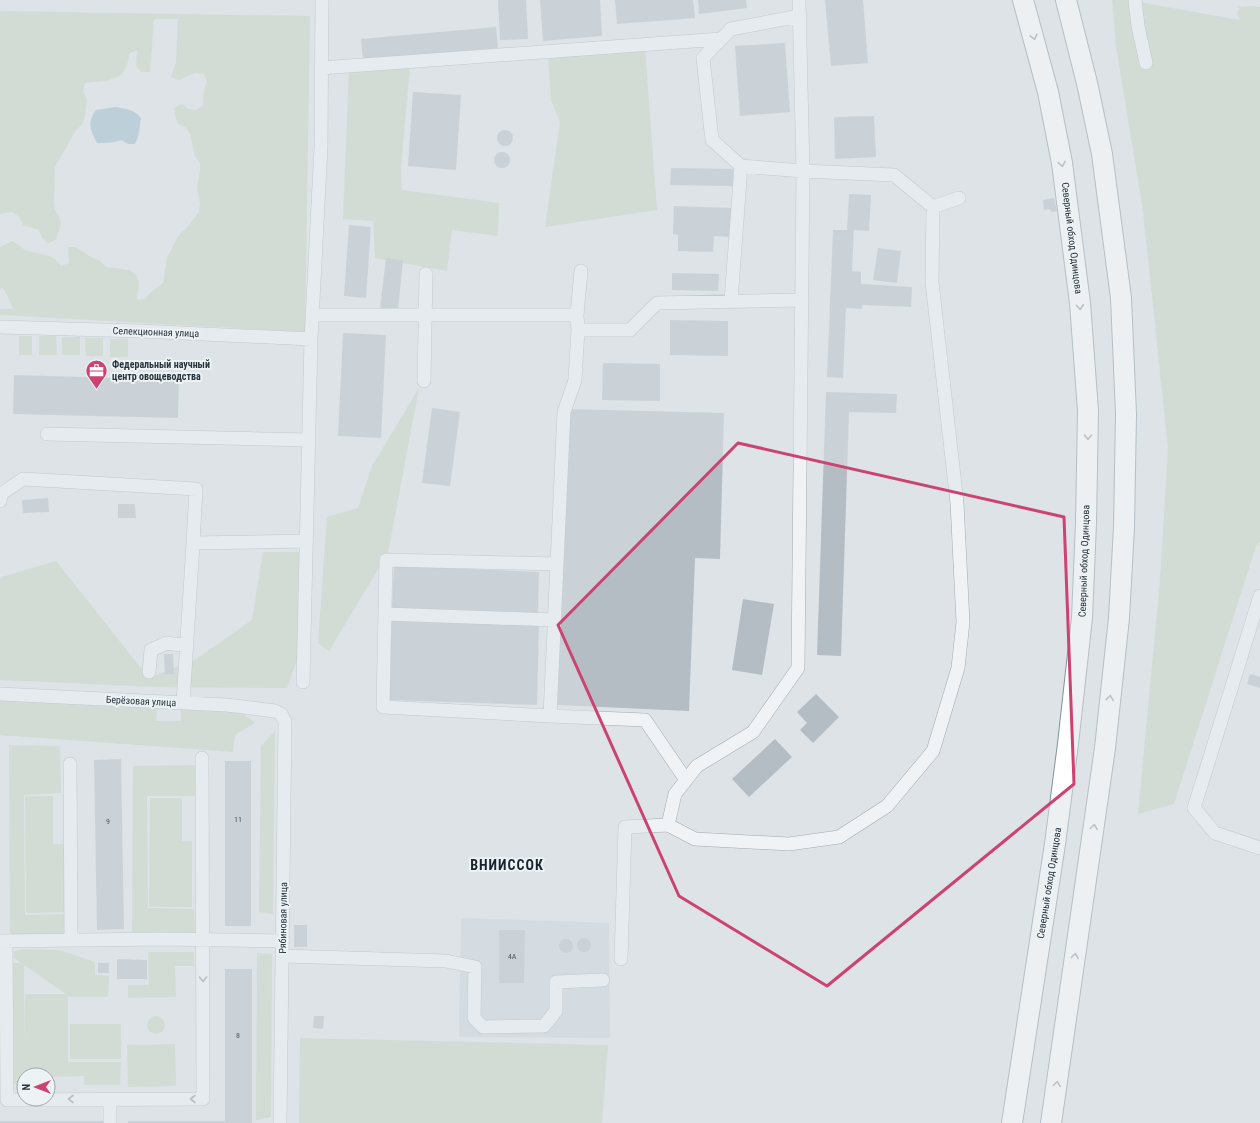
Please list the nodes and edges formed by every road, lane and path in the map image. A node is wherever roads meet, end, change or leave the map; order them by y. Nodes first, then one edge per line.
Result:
1 (322, 0) edge
2 (799, 0) edge
3 (1023, 0) edge
4 (1066, 0) edge
5 (1135, 0) edge
6 (800, 16) junction
7 (721, 39) junction
8 (1146, 63) dead end
9 (321, 68) junction
10 (740, 166) junction
11 (803, 171) junction
12 (959, 198) dead end
13 (933, 207) junction
14 (581, 271) dead end
15 (426, 274) dead end
16 (802, 300) junction
17 (732, 301) junction
18 (312, 315) junction
19 (425, 316) junction
20 (577, 316) junction
21 (0, 327) edge
22 (578, 330) junction
23 (311, 339) junction
24 (424, 382) dead end
25 (47, 434) dead end
26 (308, 440) junction
27 (0, 501) edge
28 (307, 541) junction
29 (193, 543) junction
30 (556, 564) junction
31 (1260, 596) edge
32 (385, 614) junction
33 (554, 620) junction
34 (187, 646) junction
35 (149, 672) dead end
36 (303, 682) dead end
37 (0, 694) edge
38 (183, 703) junction
39 (281, 714) joint
40 (550, 716) junction
41 (202, 758) dead end
42 (70, 764) dead end
43 (686, 780) junction
44 (668, 825) junction
45 (1260, 848) edge
46 (71, 940) junction
47 (202, 940) junction
48 (3, 941) edge
49 (283, 941) junction
50 (283, 956) junction
51 (621, 959) dead end
52 (603, 980) dead end
53 (110, 1099) junction
54 (110, 1123) edge
55 (280, 1123) edge
56 (1012, 1123) edge
57 (1051, 1123) edge

1 - 9 street
2 - 6 street
3 -> 56 highway, Северный обход Одинцова
57 -> 4 highway
5 - 8 street
6 - 7 street
6 - 11 street
7 - 9 street
7 - 10 street
9 - 18 street
10 - 11 street
10 - 17 street
11 - 13 street
11 - 16 street
12 - 13 street
13 - 44 street
14 - 20 street
15 - 19 street
16 - 17 street
16 - 43 street
17 - 22 street
18 - 19 street
18 - 23 street
19 - 20 street
19 - 24 street
20 - 22 street
21 - 23 street, Селекционная улица
22 - 30 street
23 - 26 street
25 - 26 street
26 - 28 street
27 - 29 street
28 - 29 street
28 - 36 street
29 - 34 street
30 - 32 street
30 - 33 street
31 - 45 street
32 - 33 street
32 - 40 street
33 - 40 street
34 - 35 street
34 - 38 street
37 - 38 street, Берёзовая улица
38 - 39 street, Берёзовая улица
39 - 49 street, Рябиновая улица
40 - 43 street
41 - 47 street
42 - 46 street
43 - 44 street
44 - 51 street
46 - 47 street
46 - 48 street
47 - 49 street
47 -> 53 street
53 -> 48 street
49 - 50 street, Рябиновая улица
50 - 52 street
50 - 55 street, Рябиновая улица
53 - 54 street

